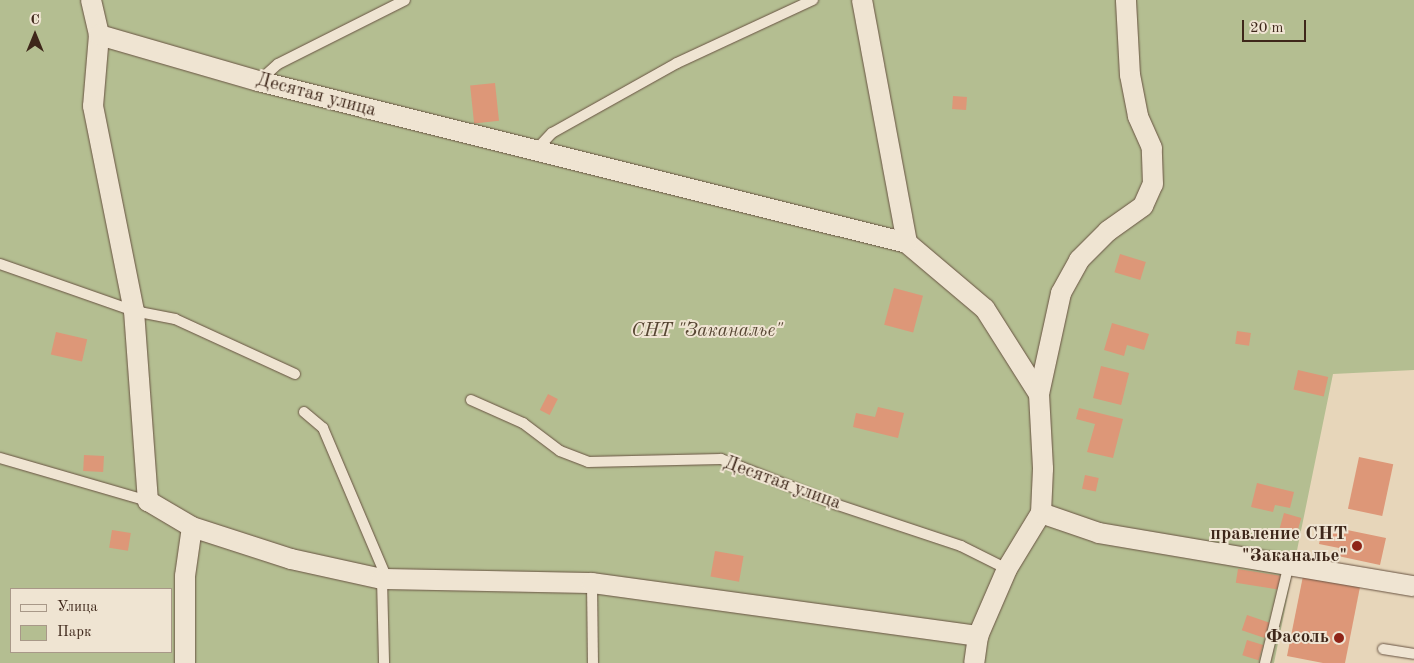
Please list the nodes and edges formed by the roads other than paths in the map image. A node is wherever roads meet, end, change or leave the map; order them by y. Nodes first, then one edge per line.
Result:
1 (91, 0) edge
2 (405, 0) edge
3 (812, 0) edge
4 (862, 0) edge
5 (1126, 0) edge
6 (99, 35) junction
7 (258, 81) junction
8 (534, 152) junction
9 (907, 243) junction
10 (0, 264) edge
11 (134, 311) junction
12 (296, 374) dead end
13 (1039, 394) junction
14 (471, 400) dead end
15 (304, 412) dead end
16 (0, 458) edge
17 (148, 501) junction
18 (1041, 513) junction
19 (192, 527) junction
20 (1289, 564) junction
21 (1007, 569) junction
22 (385, 579) junction
23 (592, 583) junction
24 (1414, 586) edge
25 (978, 636) junction
26 (1383, 650) dead end
27 (1414, 654) edge
28 (186, 663) edge
29 (384, 663) edge
30 (593, 663) edge
31 (974, 663) edge
32 (1265, 663) edge

1 - 6 street
2 - 7 lane
3 - 8 lane
4 - 9 street
5 - 13 street
6 - 7 street, Десятая улица
6 - 11 street
7 - 8 street, Десятая улица
8 - 9 street, Десятая улица
9 - 13 street
10 - 11 lane
11 - 12 lane
11 - 17 street
13 - 18 street
14 - 21 lane, Десятая улица
15 - 22 lane
16 - 17 lane
17 - 19 street
18 - 20 street
18 - 21 street
19 - 22 street
19 - 28 street
20 - 24 street
20 - 32 lane
21 - 25 street
22 - 23 street
22 - 29 lane
23 - 25 street
23 - 30 lane
25 - 31 street
26 - 27 lane

